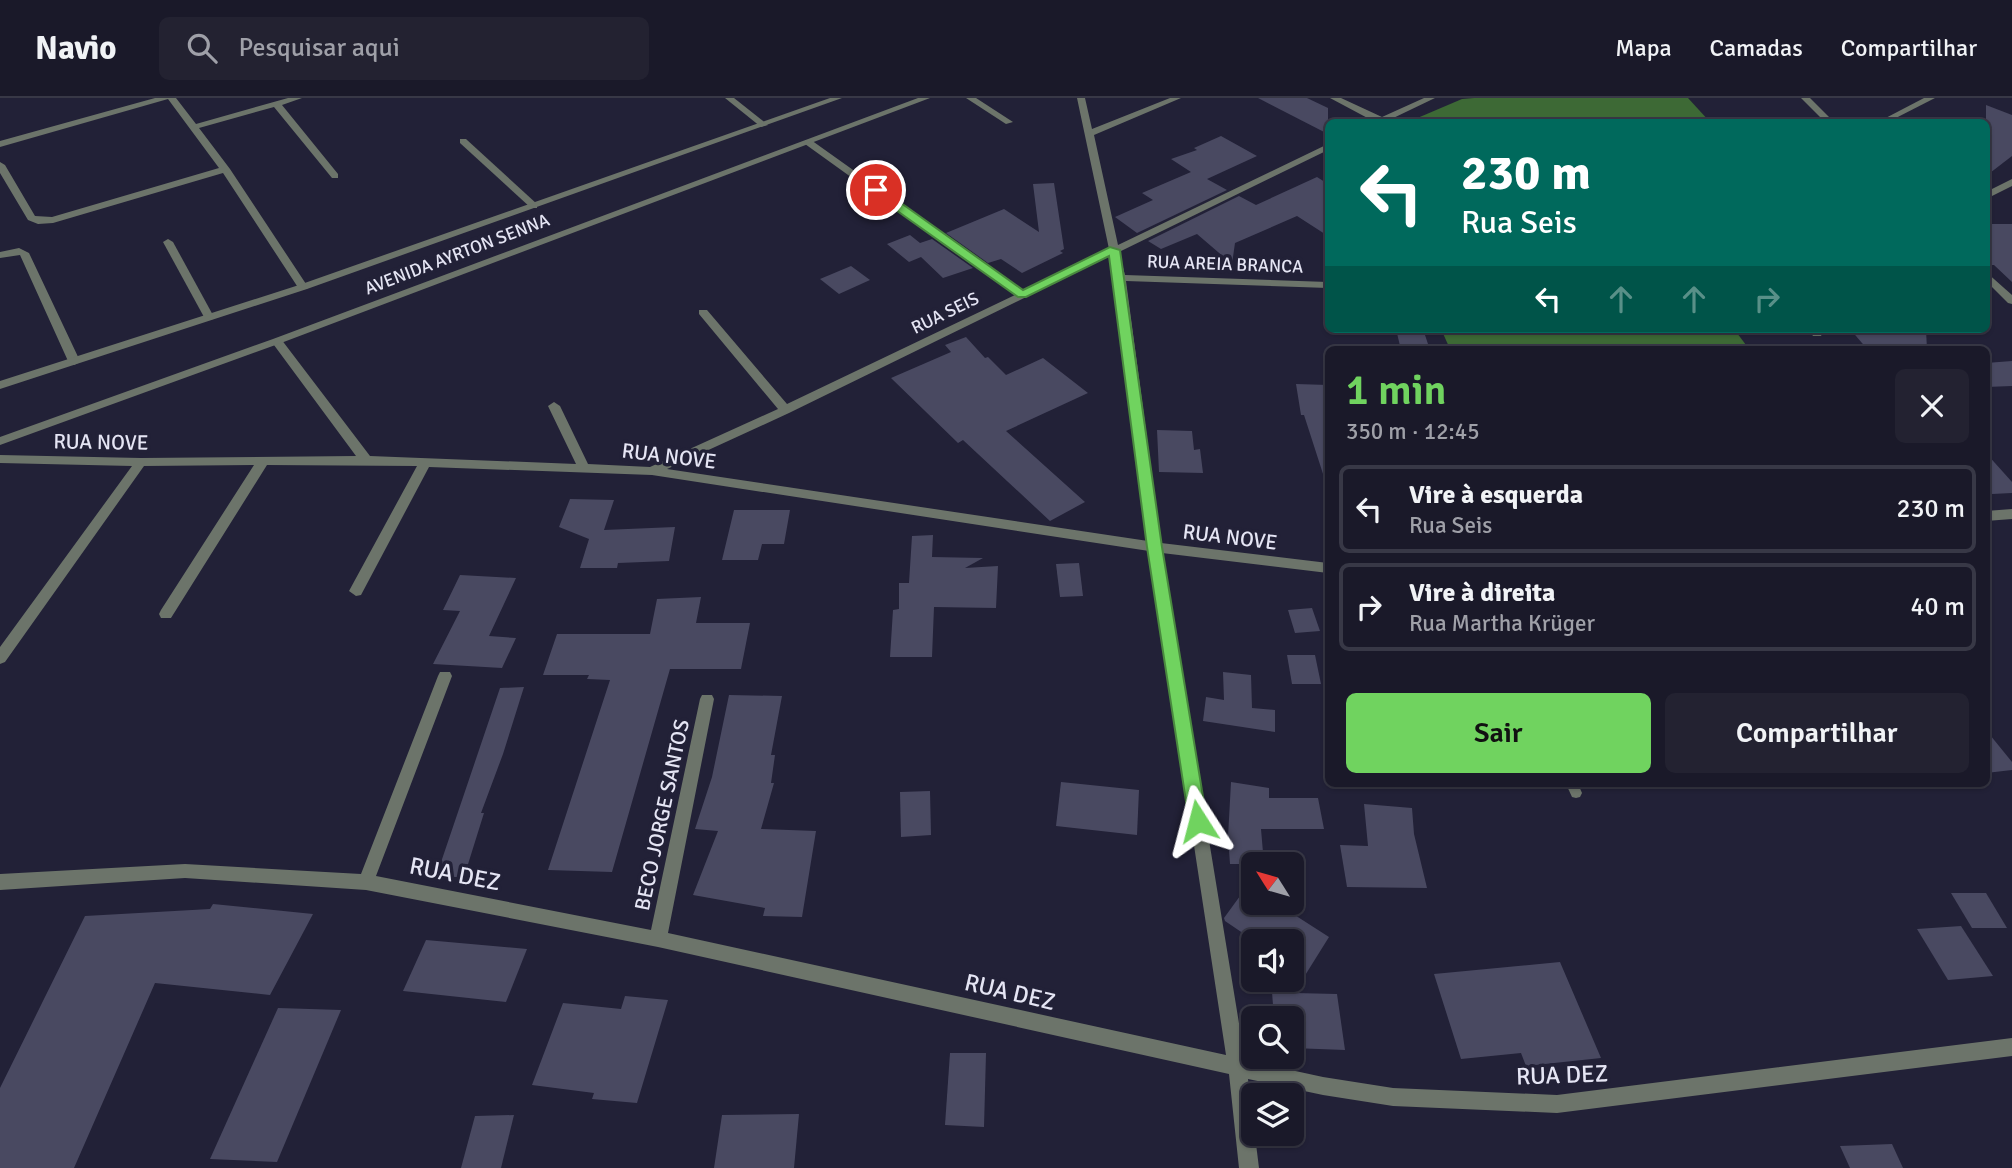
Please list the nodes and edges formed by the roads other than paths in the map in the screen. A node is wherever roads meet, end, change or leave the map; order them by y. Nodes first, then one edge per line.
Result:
1 (165, 98) edge
2 (172, 98) edge
3 (299, 98) edge
4 (729, 98) edge
5 (838, 98) edge
6 (926, 98) edge
7 (970, 98) edge
8 (1081, 98) edge
9 (1177, 98) edge
10 (1334, 98) edge
11 (1431, 98) edge
12 (1805, 98) edge
13 (1931, 98) edge
14 (276, 104) junction
15 (1374, 119) edge
16 (1386, 119) edge
17 (1827, 119) edge
18 (1888, 119) edge
19 (1009, 122) dead end
20 (764, 125) junction
21 (194, 127) junction
22 (1088, 134) junction
23 (463, 141) dead end
24 (808, 142) junction
25 (0, 144) edge
26 (1325, 148) edge
27 (0, 165) edge
28 (226, 169) junction
29 (335, 176) dead end
30 (2012, 182) edge
31 (1990, 194) edge
32 (534, 206) junction
33 (168, 243) dead end
34 (1114, 250) junction
35 (0, 256) edge
36 (1120, 278) junction
37 (1990, 279) edge
38 (1325, 285) edge
39 (303, 287) junction
40 (1022, 295) junction
41 (2012, 301) edge
42 (703, 313) dead end
43 (209, 317) junction
44 (277, 341) junction
45 (74, 361) junction
46 (0, 385) edge
47 (554, 405) dead end
48 (785, 410) junction
49 (0, 440) edge
50 (0, 459) edge
51 (366, 460) junction
52 (263, 461) junction
53 (141, 462) junction
54 (425, 462) junction
55 (583, 466) junction
56 (652, 471) junction
57 (2012, 514) edge
58 (1990, 516) edge
59 (1155, 547) junction
60 (1325, 568) edge
61 (356, 591) dead end
62 (166, 614) dead end
63 (0, 658) edge
64 (445, 676) dead end
65 (707, 699) dead end
66 (0, 882) edge
67 (366, 883) junction
68 (658, 939) junction
69 (2012, 1047) edge
70 (1237, 1068) junction
71 (1249, 1168) edge

1 - 25 street
2 - 21 street
3 - 14 street
4 - 20 street
5 - 20 street, AVENIDA AYRTON SENNA
6 - 24 street, AVENIDA AYRTON SENNA
7 - 19 street
8 - 22 street
9 - 22 street
10 - 15 street
11 - 16 street
12 - 17 street
13 - 18 street
14 - 21 street
14 - 29 street
20 - 32 street, AVENIDA AYRTON SENNA
21 - 28 street
22 - 34 street
23 - 32 street
24 - 40 street
24 - 44 street, AVENIDA AYRTON SENNA
26 - 34 street, RUA SEIS
27 - 28 street
28 - 39 street
30 - 31 street
32 - 39 street, AVENIDA AYRTON SENNA
33 - 43 street
34 - 36 street
34 - 40 street, RUA SEIS
35 - 45 street
36 - 38 street, RUA AREIA BRANCA
36 - 59 street
37 - 41 street
39 - 43 street, AVENIDA AYRTON SENNA
40 - 48 street, RUA SEIS
42 - 48 street
43 - 45 street, AVENIDA AYRTON SENNA
44 - 49 street, AVENIDA AYRTON SENNA
44 - 51 street
45 - 46 street, AVENIDA AYRTON SENNA
47 - 55 street
48 - 56 street, RUA SEIS
50 - 53 street, RUA NOVE
51 - 52 street, RUA NOVE
51 - 54 street, RUA NOVE
52 - 53 street, RUA NOVE
52 - 62 street
53 - 63 street
54 - 55 street, RUA NOVE
54 - 61 street
55 - 56 street, RUA NOVE
56 - 59 street, RUA NOVE
57 - 58 street
59 - 60 street, RUA NOVE
59 - 70 street
64 - 67 street
65 - 68 street, BECO JORGE SANTOS
66 - 67 street, RUA DEZ
67 - 68 street, RUA DEZ
68 - 70 street, RUA DEZ
69 - 70 street, RUA DEZ
70 - 71 street

